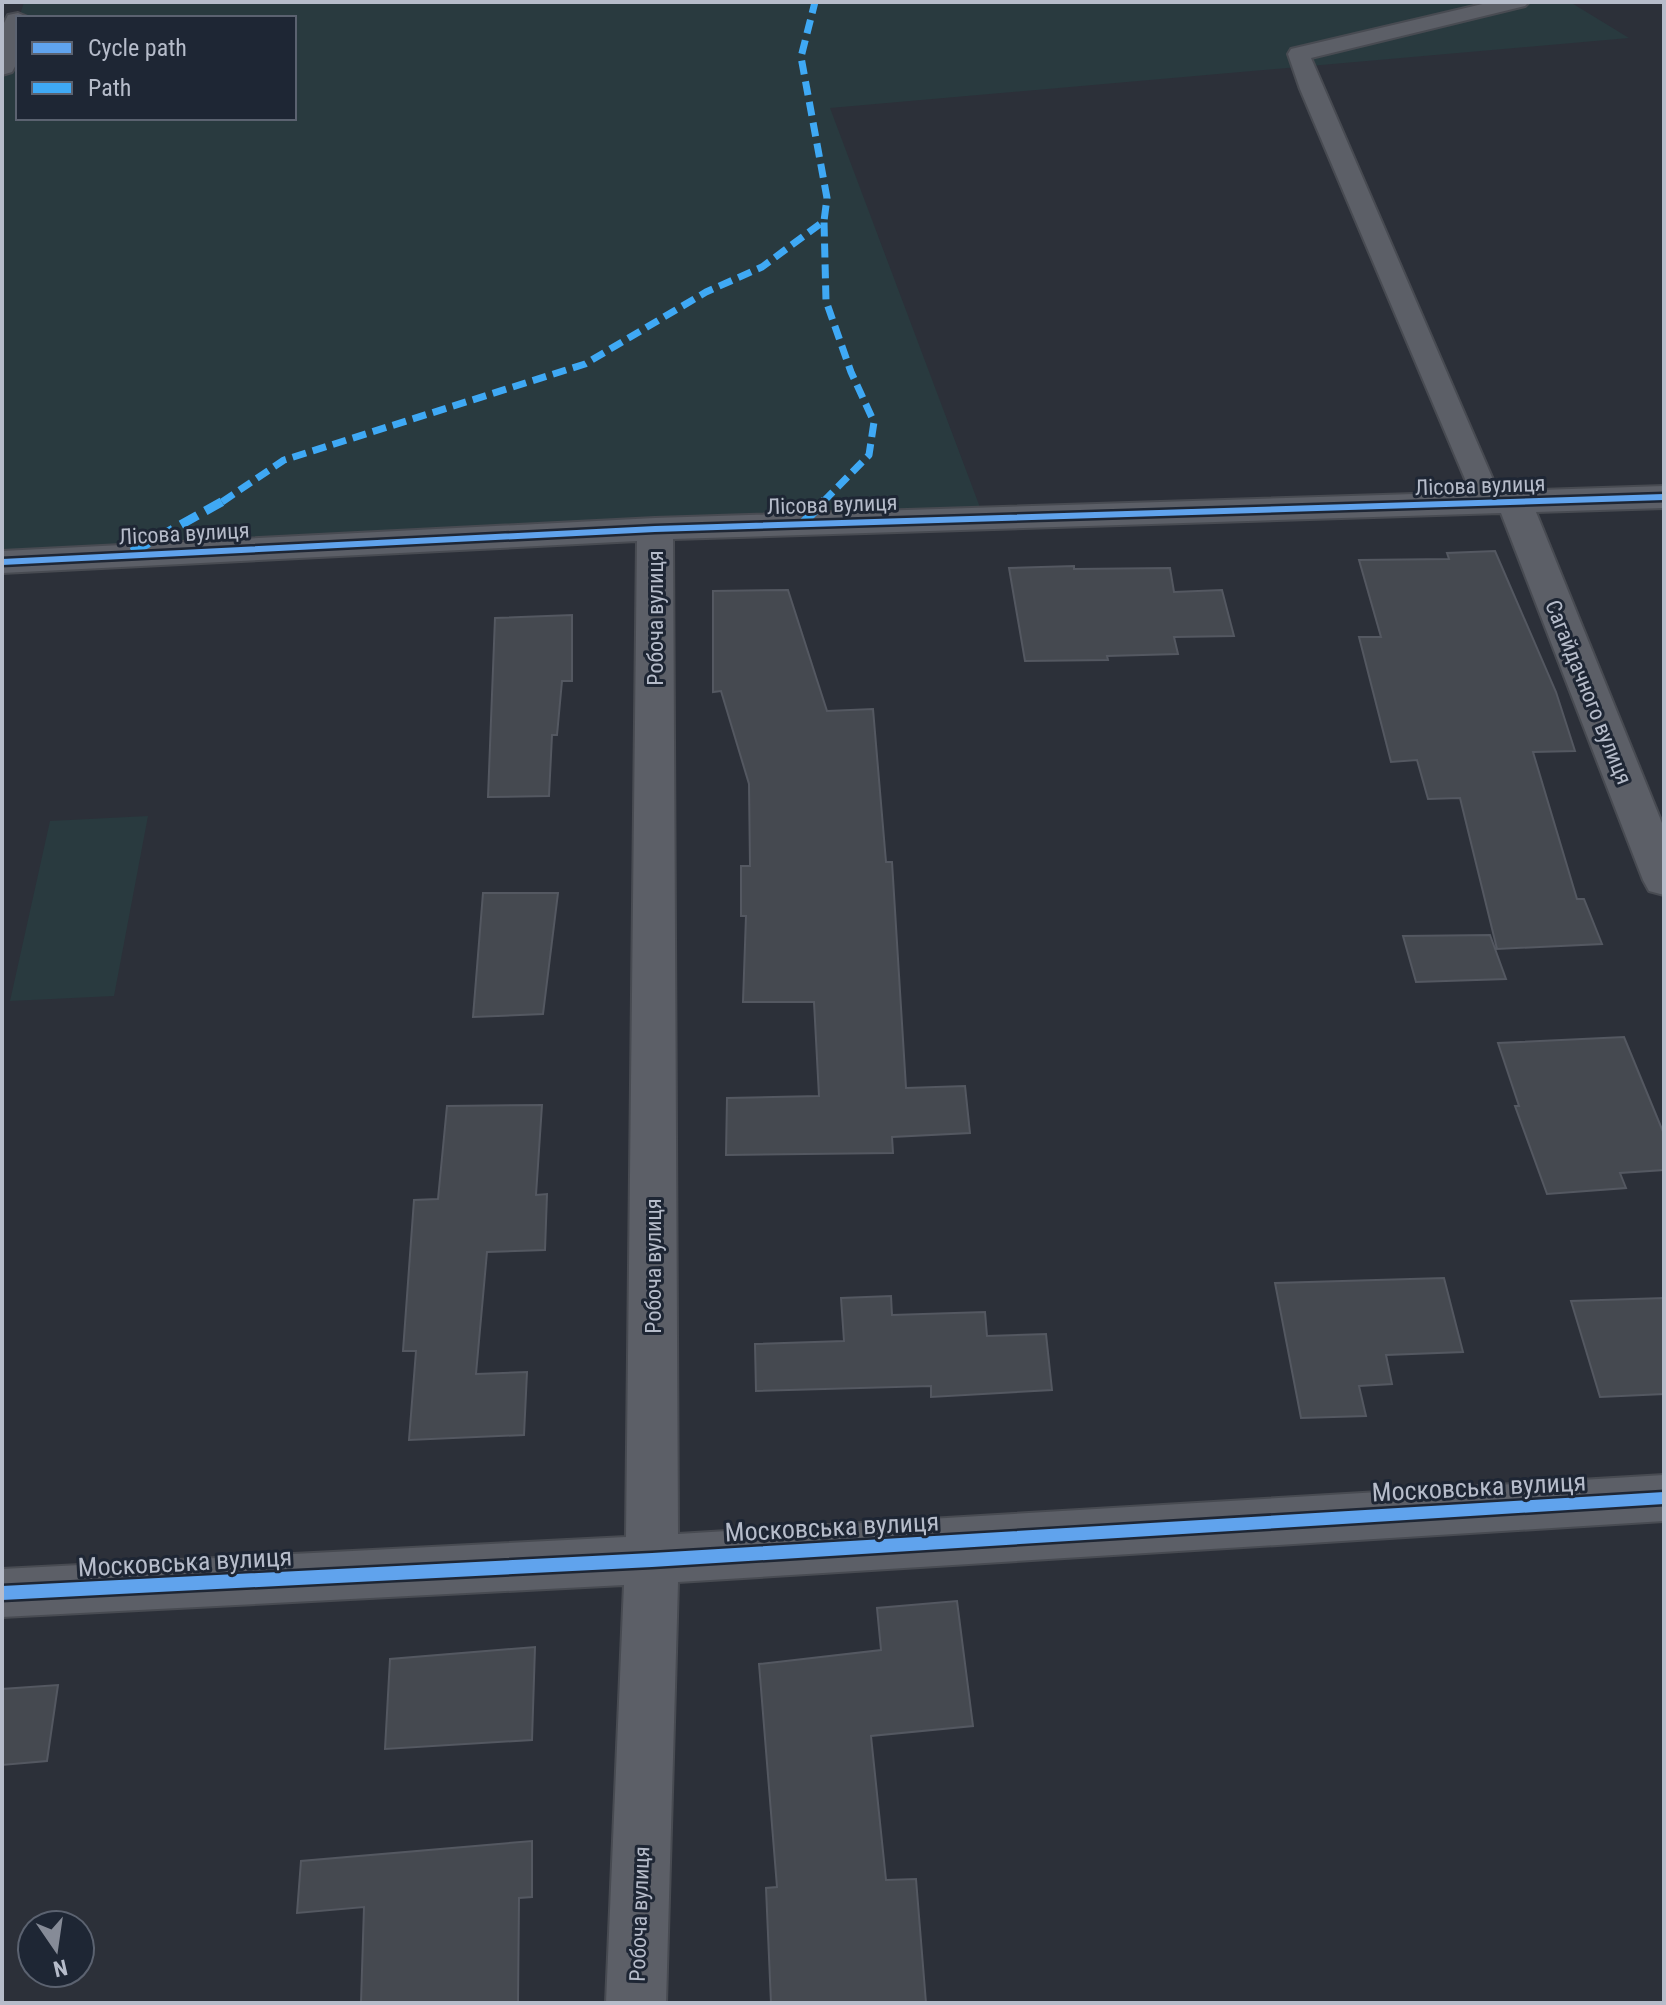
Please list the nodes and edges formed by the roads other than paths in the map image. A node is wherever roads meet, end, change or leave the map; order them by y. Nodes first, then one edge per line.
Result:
1 (1518, 2) edge
2 (16, 26) edge
3 (2, 66) edge
4 (1664, 497) edge
5 (1502, 504) junction
6 (655, 529) junction
7 (2, 562) edge
8 (1664, 880) edge
9 (1664, 1498) edge
10 (652, 1560) junction
11 (2, 1593) edge
12 (636, 2003) edge

1 - 5 lane
2 - 3 street
4 - 5 street, Лісова вулиця
5 - 6 street, Лісова вулиця
5 - 8 street, Сагайдачного вулиця
6 - 7 street, Лісова вулиця
6 - 10 street, Робоча вулиця
9 - 10 street, Московська вулиця
10 - 11 street, Московська вулиця
10 - 12 street, Робоча вулиця

